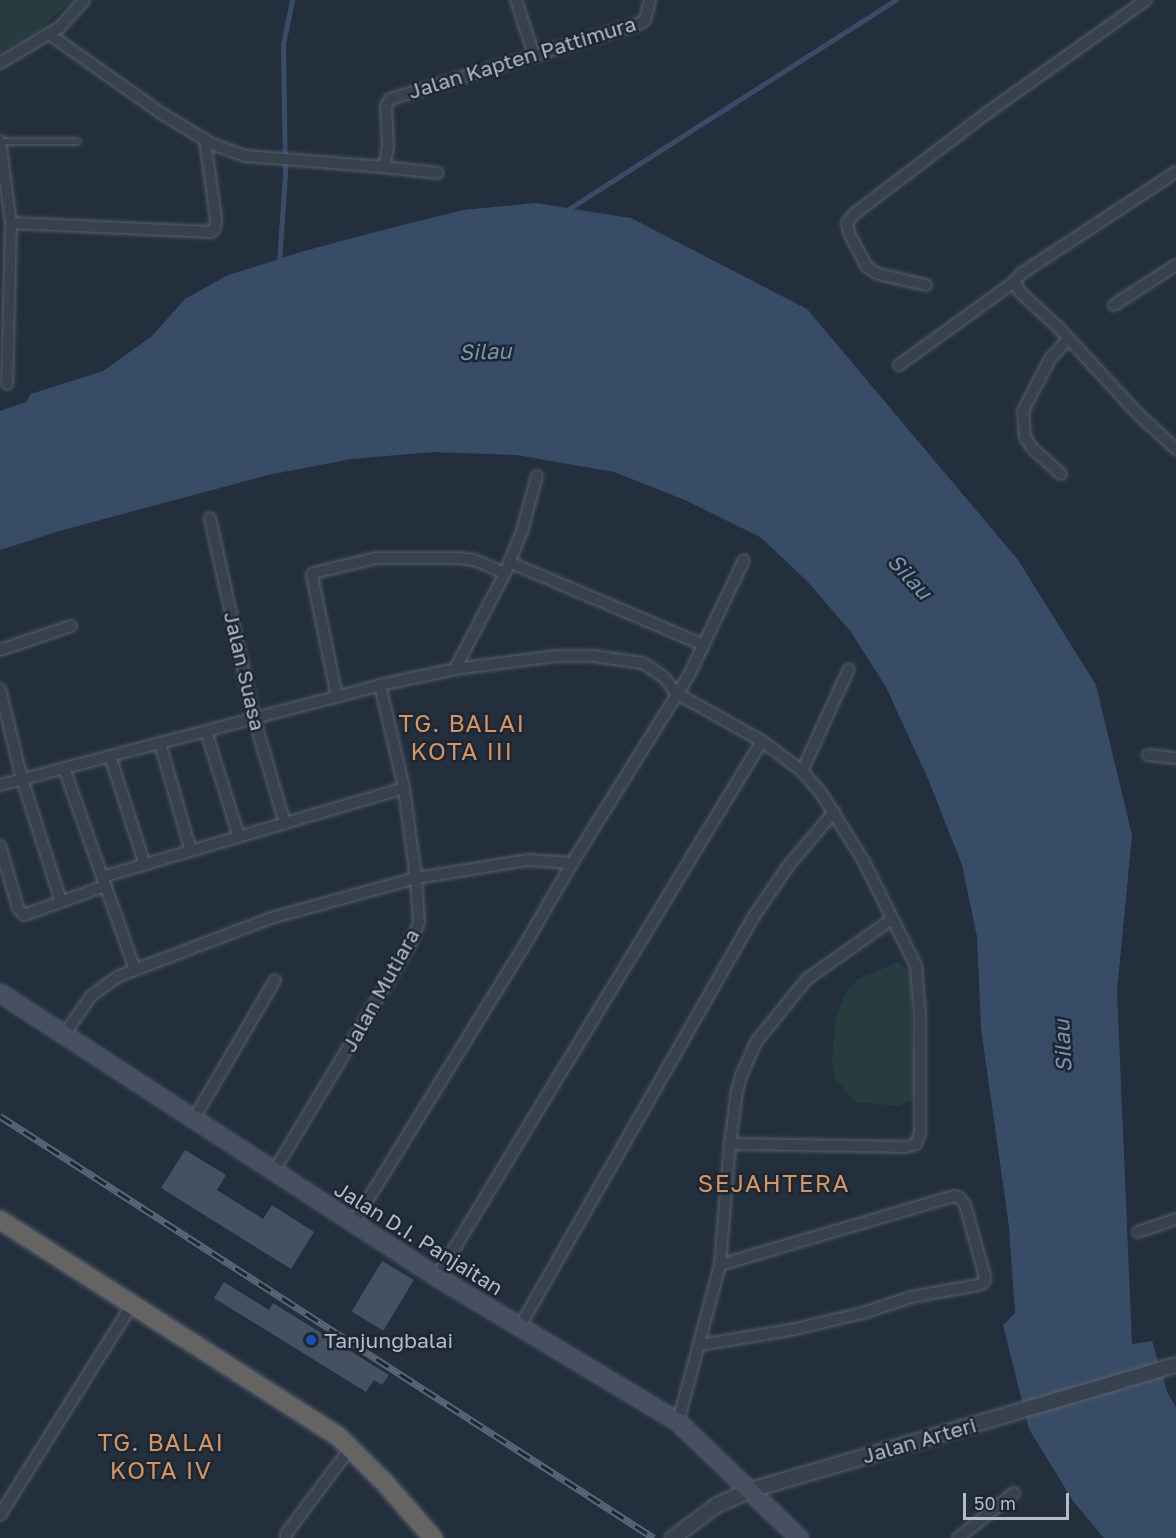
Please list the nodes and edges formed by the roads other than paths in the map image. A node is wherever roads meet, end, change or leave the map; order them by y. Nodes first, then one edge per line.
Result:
1 (84, 0) edge
2 (516, 0) edge
3 (650, 0) edge
4 (1146, 0) edge
5 (49, 34) junction
6 (534, 55) junction
7 (0, 63) edge
8 (205, 140) junction
9 (0, 141) edge
10 (77, 141) dead end
11 (384, 168) junction
12 (1176, 172) edge
13 (438, 173) dead end
14 (10, 223) junction
15 (1176, 265) edge
16 (1014, 282) junction
17 (926, 285) dead end
18 (1114, 305) dead end
19 (1067, 340) junction
20 (899, 365) dead end
21 (7, 384) dead end
22 (1176, 449) edge
23 (1061, 474) dead end
24 (537, 476) dead end
25 (210, 518) dead end
26 (744, 560) dead end
27 (507, 567) junction
28 (71, 626) dead end
29 (704, 645) junction
30 (0, 650) edge
31 (455, 669) junction
32 (849, 669) dead end
33 (380, 686) junction
34 (0, 688) edge
35 (676, 693) junction
36 (337, 697) junction
37 (254, 718) junction
38 (206, 731) junction
39 (762, 741) junction
40 (160, 743) junction
41 (1148, 755) dead end
42 (110, 756) junction
43 (1176, 758) edge
44 (64, 768) junction
45 (802, 771) junction
46 (22, 779) junction
47 (0, 785) edge
48 (404, 788) junction
49 (834, 812) junction
50 (285, 823) junction
51 (239, 837) junction
52 (0, 846) edge
53 (191, 851) junction
54 (572, 862) junction
55 (145, 865) junction
56 (416, 878) junction
57 (103, 882) junction
58 (61, 901) junction
59 (892, 919) junction
60 (135, 970) junction
61 (275, 980) dead end
62 (0, 993) edge
63 (64, 1035) junction
64 (193, 1120) junction
65 (730, 1144) junction
66 (274, 1171) junction
67 (1176, 1219) edge
68 (0, 1221) edge
69 (353, 1224) junction
70 (1138, 1232) dead end
71 (720, 1265) junction
72 (437, 1277) junction
73 (133, 1303) junction
74 (519, 1328) junction
75 (700, 1345) junction
76 (1176, 1365) edge
77 (678, 1422) junction
78 (351, 1448) junction
79 (751, 1490) junction
80 (1014, 1493) dead end
81 (0, 1515) edge
82 (286, 1538) edge
83 (433, 1538) edge
84 (674, 1538) edge
85 (799, 1538) edge
86 (958, 1538) edge

1 - 5 street
2 - 6 street
3 - 6 street, Jalan Kapten Pattimura
4 - 17 street
5 - 7 street
5 - 8 street
6 - 11 street, Jalan Kapten Pattimura
8 - 11 street
8 - 14 street
9 - 10 lane
9 - 14 street
11 - 13 street
12 - 16 street
14 - 21 street
15 - 18 street
16 - 19 street
16 - 20 street
19 - 22 street
19 - 23 street
24 - 27 street
25 - 37 street, Jalan Suasa
26 - 29 street
27 - 29 street
27 - 31 street
27 - 36 street
28 - 30 street
29 - 35 street
31 - 33 street
31 - 35 street
32 - 45 street
33 - 36 street
33 - 48 street, Jalan Mutiara
34 - 46 street
35 - 39 street
35 - 54 street
36 - 37 street
37 - 38 street
37 - 50 street, Jalan Suasa
38 - 40 street
38 - 51 street
39 - 45 street
39 - 72 street
40 - 42 street
40 - 53 street
41 - 43 street
42 - 44 street
42 - 55 street
44 - 46 street
44 - 57 street
45 - 49 street
46 - 47 street
46 - 58 street
48 - 50 street
48 - 56 street, Jalan Mutiara
49 - 59 street
49 - 74 street
50 - 51 street
51 - 53 street
52 - 58 street
53 - 55 street
54 - 56 street
54 - 69 street
55 - 57 street
56 - 60 street
56 - 66 street, Jalan Mutiara
57 - 58 street
57 - 60 street
59 - 65 street
59 - 65 street
60 - 63 street
61 - 64 street
62 - 63 main road, Jalan D.I. Panjaitan
63 - 64 main road, Jalan D.I. Panjaitan
64 - 66 main road, Jalan D.I. Panjaitan
65 - 71 street
66 - 69 main road, Jalan D.I. Panjaitan
67 - 70 street
68 - 73 highway
69 - 72 main road, Jalan D.I. Panjaitan
71 - 75 street
71 - 75 street
72 - 74 main road, Jalan D.I. Panjaitan
73 - 78 highway
73 - 81 street
74 - 77 main road, Jalan D.I. Panjaitan
75 - 77 street
76 - 79 street, Jalan Arteri
77 - 79 main road, Jalan D.I. Panjaitan
78 - 82 street
78 - 83 highway
79 - 84 street, Jalan Arteri
79 - 85 main road, Jalan D.I. Panjaitan
80 - 86 street

